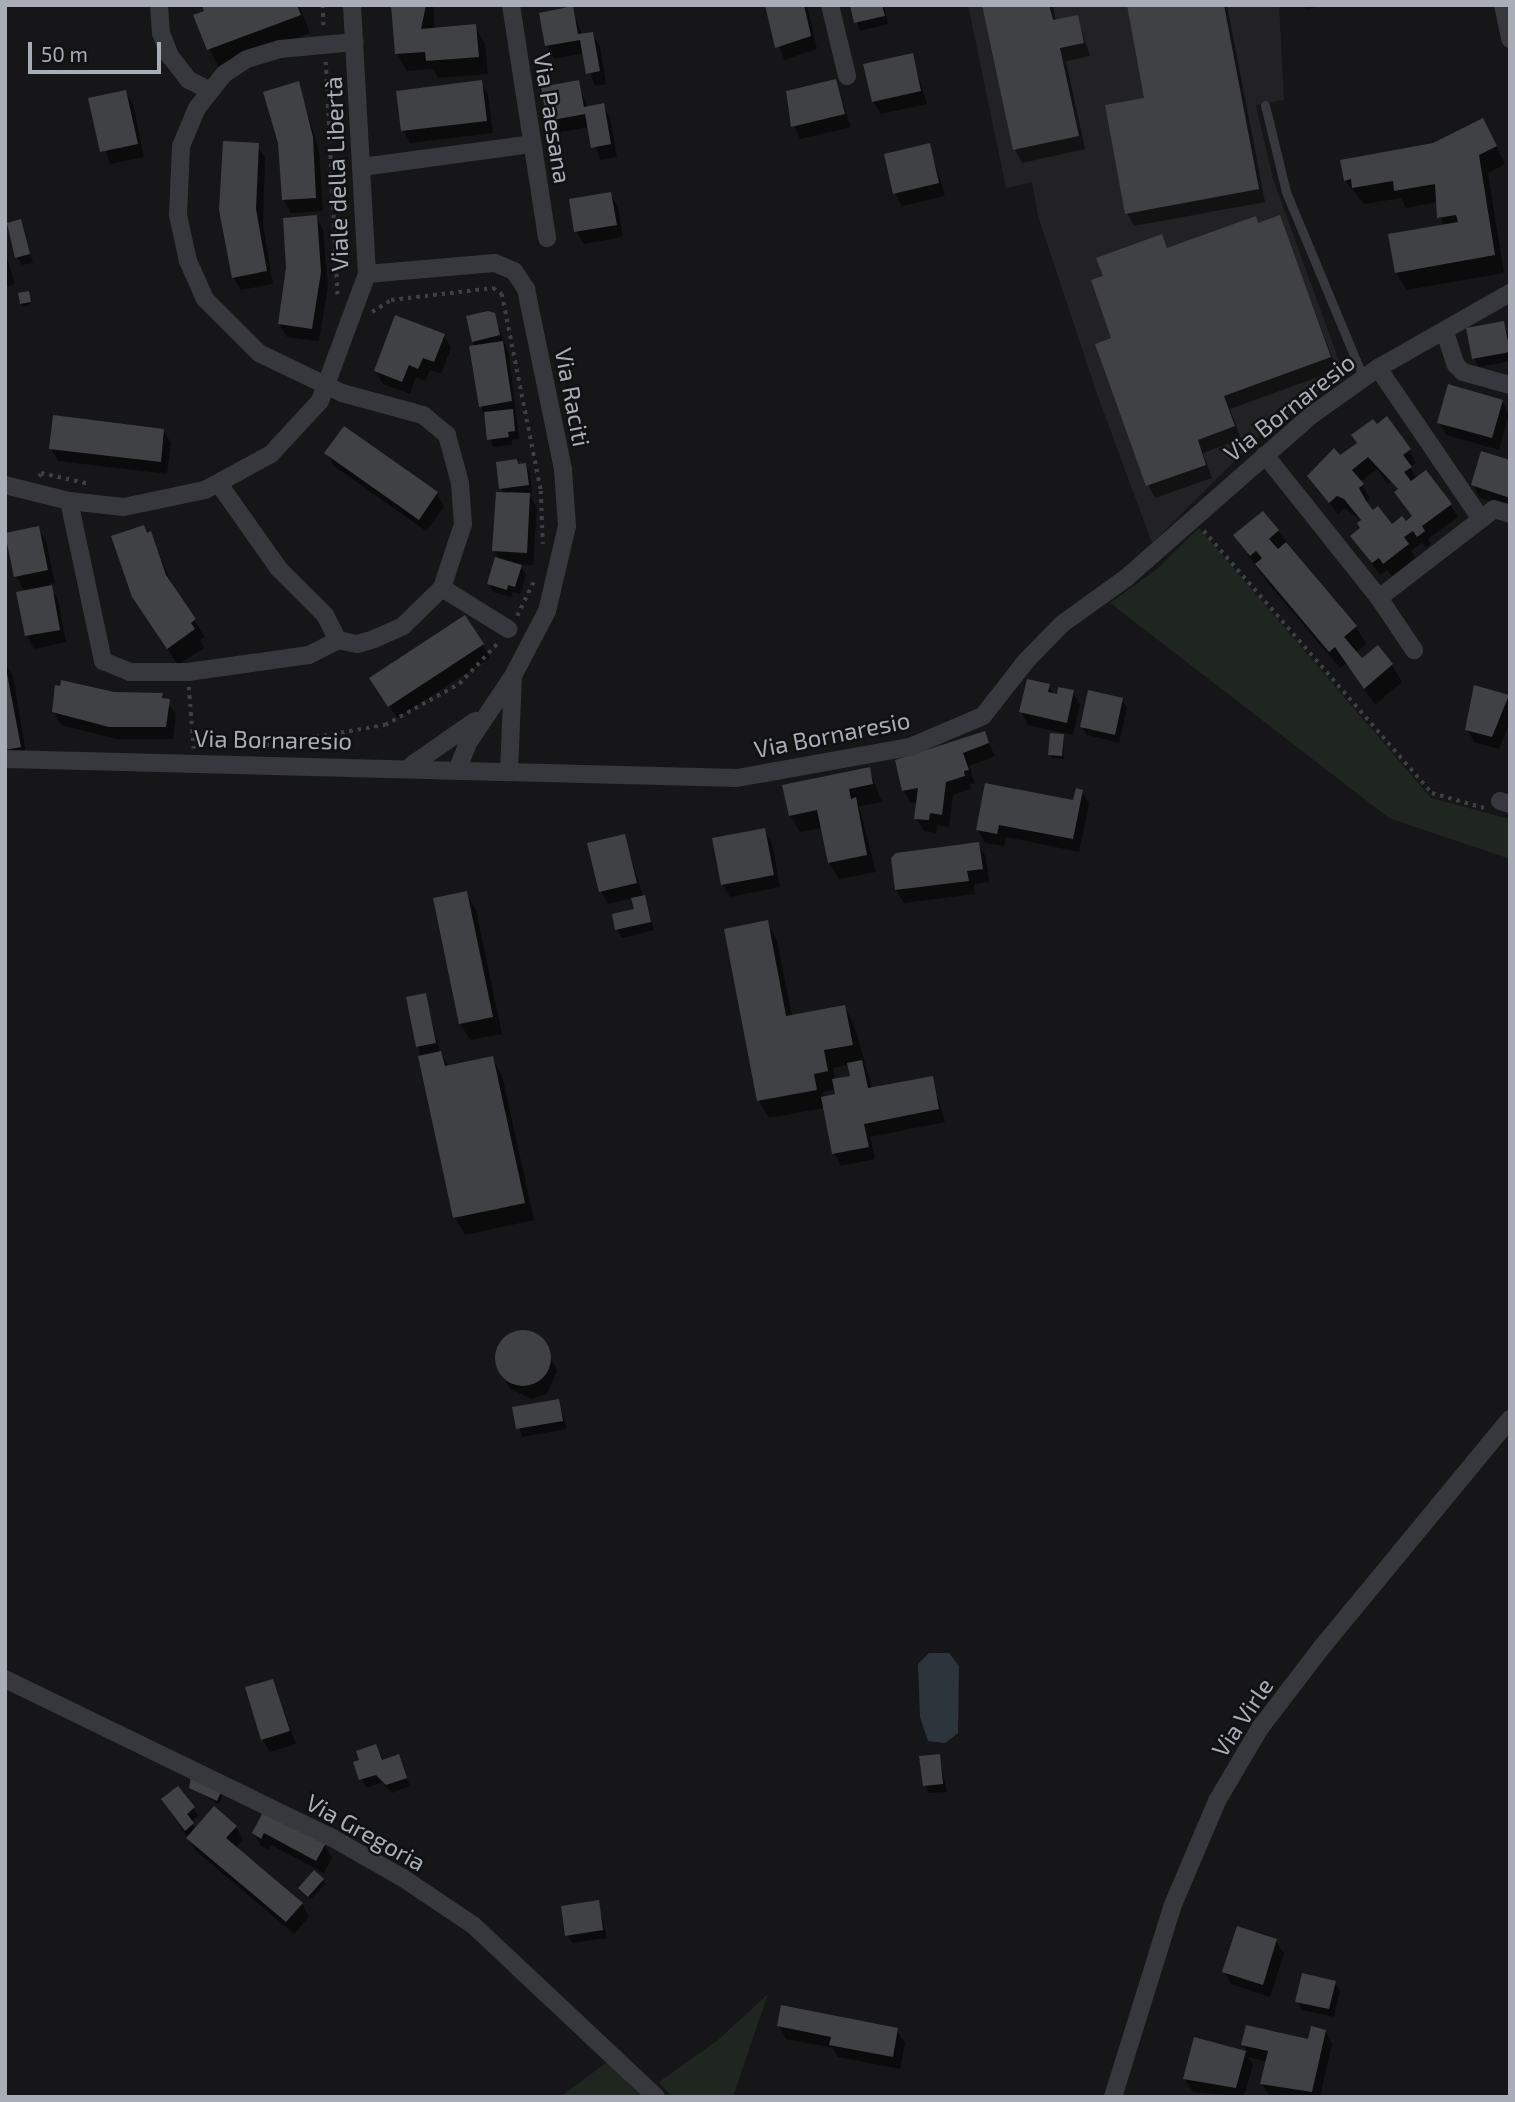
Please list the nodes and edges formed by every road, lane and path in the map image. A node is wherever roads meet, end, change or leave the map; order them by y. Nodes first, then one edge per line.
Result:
1 (159, 5) edge
2 (323, 5) edge
3 (352, 5) edge
4 (511, 5) edge
5 (830, 5) edge
6 (1503, 5) edge
7 (1510, 39) edge
8 (355, 42) junction
9 (325, 45) junction
10 (847, 76) dead end
11 (209, 90) junction
12 (1265, 105) dead end
13 (532, 144) junction
14 (362, 167) junction
15 (547, 239) dead end
16 (368, 274) junction
17 (1510, 293) edge
18 (337, 302) junction
19 (355, 308) junction
20 (335, 310) dead end
21 (1445, 332) junction
22 (1370, 372) junction
23 (1510, 384) edge
24 (327, 386) junction
25 (1265, 455) junction
26 (219, 484) junction
27 (5, 485) edge
28 (98, 485) dead end
29 (33, 492) junction
30 (69, 501) junction
31 (1510, 513) edge
32 (1193, 515) junction
33 (1481, 519) junction
34 (541, 557) dead end
35 (538, 570) dead end
36 (442, 588) junction
37 (1379, 598) junction
38 (508, 629) junction
39 (338, 640) junction
40 (1414, 650) dead end
41 (188, 672) junction
42 (513, 676) junction
43 (493, 705) junction
44 (248, 748) dead end
45 (207, 749) dead end
46 (5, 759) edge
47 (410, 767) junction
48 (458, 768) junction
49 (509, 770) junction
50 (1502, 806) edge
51 (1510, 1419) edge
52 (5, 1679) edge
53 (656, 2097) edge
54 (1113, 2097) edge

1 - 11 street
2 - 9 path
3 - 8 street, Viale della Libertà
4 - 13 street, Via Paesana
5 - 10 street
6 - 7 street
8 - 9 street
8 - 14 street, Viale della Libertà
9 - 11 street
9 - 18 path
11 - 24 street
12 - 22 lane
13 - 14 street
13 - 15 street, Via Paesana
14 - 16 street, Viale della Libertà
16 - 19 street, Viale della Libertà
16 - 42 street, Via Raciti
17 - 21 street, Via Bornaresio
18 - 19 path
18 - 20 path
19 - 24 street, Viale della Libertà
19 - 34 path
21 - 22 street, Via Bornaresio
21 - 23 street
22 - 25 street, Via Bornaresio
22 - 33 street
24 - 26 street, Viale della Libertà
24 - 36 street
25 - 32 street, Via Bornaresio
25 - 37 street
26 - 30 street, Viale della Libertà
26 - 39 street
27 - 29 street, Viale della Libertà
28 - 29 path
29 - 30 street, Viale della Libertà
30 - 41 street
31 - 33 street
32 - 49 street, Via Bornaresio
32 - 50 path
33 - 37 street
35 - 38 path
36 - 38 street
36 - 39 street
37 - 40 street
38 - 44 path
39 - 41 street
41 - 45 path
42 - 43 street, Via Raciti
42 - 49 street, Via Raciti
43 - 47 street
43 - 48 street, Via Raciti
46 - 47 street, Via Bornaresio
47 - 48 street, Via Bornaresio
48 - 49 street, Via Bornaresio
51 - 54 street, Via Virle
52 - 53 street, Via Gregoria

